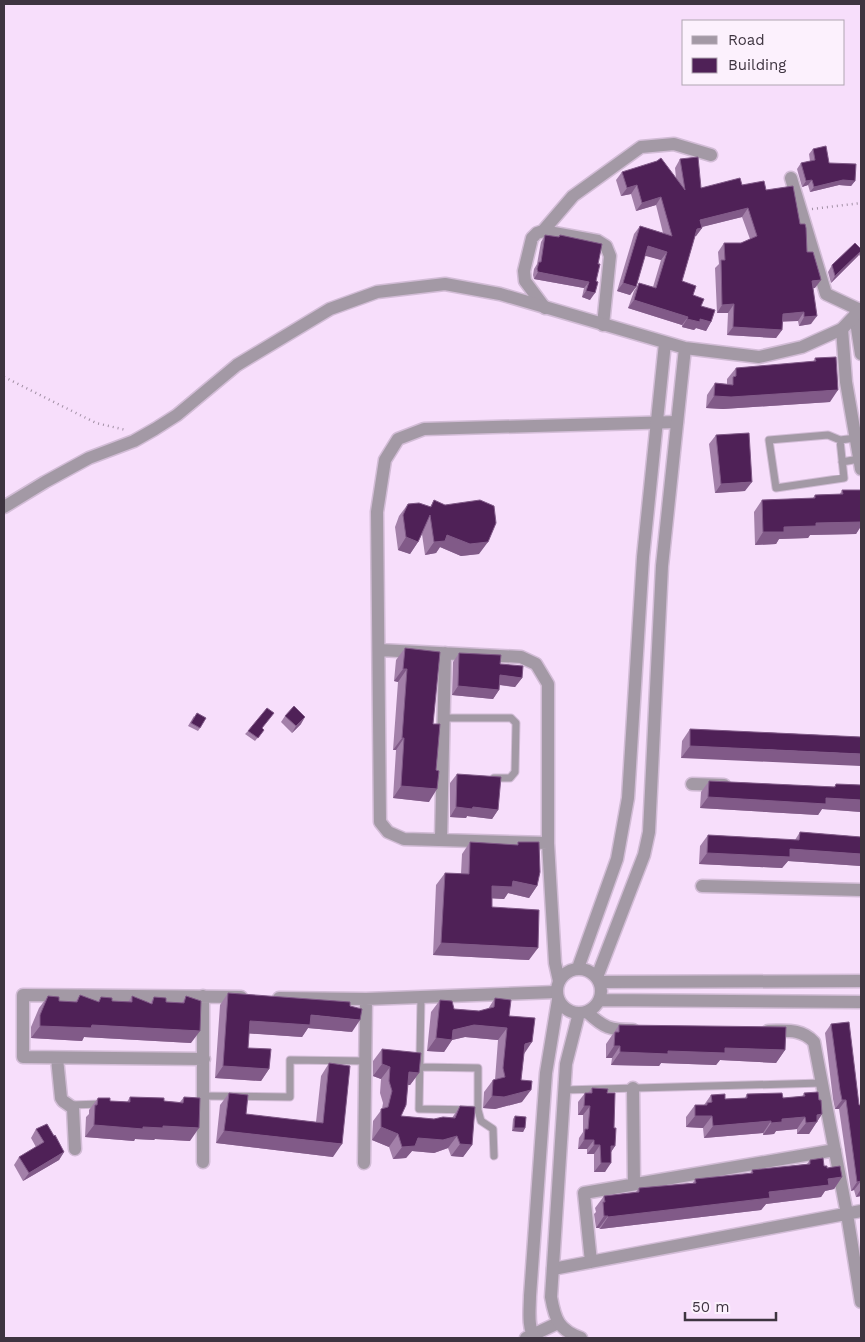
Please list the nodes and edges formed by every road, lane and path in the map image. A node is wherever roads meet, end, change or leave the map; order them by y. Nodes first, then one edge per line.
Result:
1 (711, 155) dead end
2 (791, 178) dead end
3 (861, 203) edge
4 (800, 211) junction
5 (543, 230) junction
6 (545, 308) junction
7 (859, 312) edge
8 (603, 324) junction
9 (842, 329) junction
10 (665, 343) junction
11 (685, 348) junction
12 (861, 354) edge
13 (4, 377) edge
14 (657, 422) junction
15 (677, 422) junction
16 (131, 430) dead end
17 (856, 438) junction
18 (840, 440) junction
19 (842, 462) junction
20 (860, 464) edge
21 (4, 507) edge
22 (379, 650) junction
23 (445, 653) junction
24 (444, 718) junction
25 (481, 778) edge
26 (692, 784) dead end
27 (732, 785) edge
28 (441, 840) junction
29 (548, 843) junction
30 (702, 886) dead end
31 (861, 890) edge
32 (578, 968) junction
33 (598, 980) junction
34 (861, 982) edge
35 (558, 991) junction
36 (203, 996) junction
37 (251, 997) edge
38 (270, 998) edge
39 (420, 998) junction
40 (366, 999) junction
41 (600, 1000) junction
42 (861, 1002) edge
43 (583, 1012) junction
44 (645, 1030) edge
45 (760, 1031) edge
46 (56, 1058) junction
47 (204, 1059) junction
48 (364, 1061) junction
49 (419, 1067) junction
50 (822, 1083) junction
51 (633, 1088) junction
52 (564, 1090) junction
53 (201, 1101) junction
54 (109, 1104) edge
55 (71, 1105) junction
56 (478, 1110) junction
57 (75, 1149) dead end
58 (835, 1150) junction
59 (494, 1156) dead end
60 (203, 1162) dead end
61 (364, 1163) dead end
62 (634, 1184) junction
63 (861, 1211) edge
64 (847, 1214) junction
65 (591, 1262) junction
66 (553, 1269) junction
67 (861, 1302) edge
68 (558, 1323) junction
69 (531, 1338) edge
70 (582, 1338) edge

1 - 5 street
2 - 4 street
3 - 4 path
4 - 7 street
5 - 6 street
5 - 8 street
6 - 8 street
6 - 21 street
7 - 9 street
7 - 12 street
8 - 10 street
9 - 11 street
9 - 17 street
10 - 11 street
10 - 14 street
11 - 15 street
13 - 16 path
14 - 15 street
14 - 22 street
14 - 32 street
15 - 33 street
17 - 18 lane
17 - 20 street
18 - 19 lane
18 - 19 lane
19 - 20 lane
22 - 23 street
22 - 28 street
23 - 24 street
23 - 29 street
24 - 25 lane
24 - 28 street
26 - 27 street
28 - 29 street
29 - 35 street
30 - 31 street
32 - 33 street
32 - 35 street
33 - 34 street
33 - 41 street
35 - 39 street
35 - 43 street
35 - 69 street
36 - 37 street
36 - 46 street
36 - 47 street
38 - 40 street
39 - 40 street
39 - 49 lane
40 - 48 street
41 - 42 street
41 - 43 street
43 - 44 street
43 - 52 street
45 - 50 street
46 - 47 street
46 - 55 street
47 - 53 street
48 - 53 lane
48 - 61 street
49 - 56 lane
49 - 56 lane
50 - 51 lane
50 - 58 street
51 - 52 lane
51 - 62 street
52 - 66 street
53 - 60 street
54 - 55 lane
55 - 57 street
56 - 59 lane
58 - 62 street
58 - 64 street
62 - 65 street
63 - 64 street
64 - 65 street
64 - 67 street
65 - 66 street
66 - 68 street
68 - 69 street
68 - 70 street

